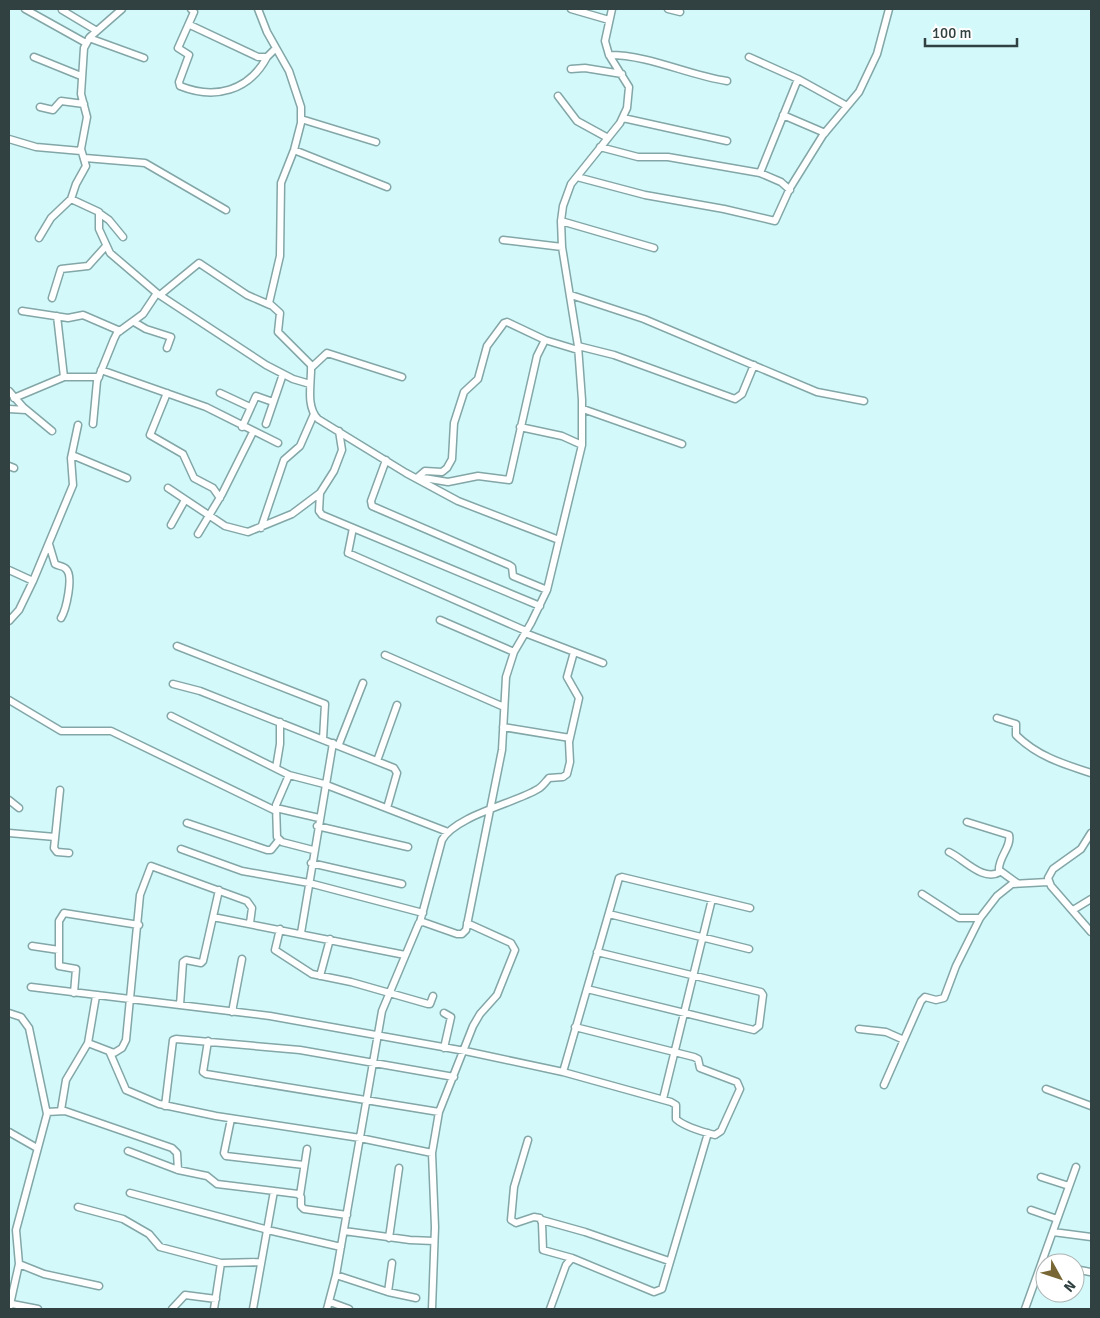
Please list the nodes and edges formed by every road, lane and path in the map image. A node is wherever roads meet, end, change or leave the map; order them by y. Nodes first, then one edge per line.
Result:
1 (24, 9) edge
2 (122, 9) edge
3 (191, 9) edge
4 (258, 9) edge
5 (572, 9) edge
6 (612, 9) edge
7 (668, 9) edge
8 (889, 9) edge
9 (62, 10) dead end
10 (680, 12) dead end
11 (609, 20) junction
12 (190, 25) junction
13 (97, 31) junction
14 (88, 40) junction
15 (276, 49) junction
16 (609, 55) junction
17 (34, 57) dead end
18 (267, 57) junction
19 (749, 57) dead end
20 (144, 58) dead end
21 (572, 68) dead end
22 (622, 74) junction
23 (81, 76) junction
24 (798, 78) junction
25 (727, 81) dead end
26 (558, 96) dead end
27 (84, 104) junction
28 (40, 106) dead end
29 (847, 106) junction
30 (783, 115) junction
31 (622, 118) junction
32 (301, 119) junction
33 (825, 133) junction
34 (608, 138) junction
35 (9, 139) edge
36 (727, 141) dead end
37 (376, 142) dead end
38 (600, 147) junction
39 (294, 150) junction
40 (81, 151) junction
41 (85, 158) junction
42 (760, 173) junction
43 (576, 176) junction
44 (387, 187) dead end
45 (790, 190) junction
46 (71, 199) junction
47 (226, 210) dead end
48 (99, 212) junction
49 (561, 220) junction
50 (123, 237) dead end
51 (39, 238) dead end
52 (503, 240) dead end
53 (106, 246) junction
54 (562, 247) junction
55 (654, 248) dead end
56 (158, 294) junction
57 (571, 295) junction
58 (52, 298) dead end
59 (270, 305) junction
60 (22, 311) dead end
61 (57, 316) junction
62 (134, 322) junction
63 (120, 331) junction
64 (545, 340) junction
65 (167, 348) dead end
66 (578, 348) junction
67 (754, 365) junction
68 (312, 367) junction
69 (101, 370) junction
70 (283, 374) junction
71 (64, 377) junction
72 (98, 377) junction
73 (402, 378) dead end
74 (310, 384) junction
75 (9, 391) edge
76 (167, 393) junction
77 (220, 393) dead end
78 (14, 398) junction
79 (273, 402) junction
80 (864, 402) dead end
81 (250, 407) junction
82 (9, 409) edge
83 (583, 409) junction
84 (26, 410) junction
85 (314, 414) junction
86 (93, 424) dead end
87 (266, 424) dead end
88 (78, 425) dead end
89 (242, 427) junction
90 (520, 427) junction
91 (339, 431) junction
92 (52, 432) dead end
93 (253, 432) junction
94 (278, 443) dead end
95 (682, 444) dead end
96 (582, 445) junction
97 (72, 455) junction
98 (386, 460) junction
99 (415, 477) junction
100 (127, 478) dead end
101 (168, 488) dead end
102 (320, 494) junction
103 (220, 498) junction
104 (185, 500) junction
105 (209, 517) junction
106 (171, 525) dead end
107 (261, 528) junction
108 (354, 528) junction
109 (198, 534) dead end
110 (559, 540) junction
111 (49, 544) junction
112 (9, 570) edge
113 (33, 581) junction
114 (546, 590) junction
115 (540, 606) junction
116 (61, 618) dead end
117 (440, 620) dead end
118 (9, 621) edge
119 (526, 632) junction
120 (177, 646) dead end
121 (514, 652) junction
122 (574, 652) junction
123 (385, 655) dead end
124 (603, 663) dead end
125 (363, 683) dead end
126 (173, 684) dead end
127 (9, 700) edge
128 (397, 706) dead end
129 (504, 707) junction
130 (171, 716) dead end
131 (997, 718) dead end
132 (280, 722) junction
133 (504, 727) junction
134 (570, 738) junction
135 (323, 739) junction
136 (336, 744) junction
137 (378, 761) junction
138 (276, 768) junction
139 (1091, 773) edge
140 (289, 775) junction
141 (324, 784) junction
142 (60, 790) dead end
143 (9, 800) edge
144 (19, 808) dead end
145 (387, 808) junction
146 (276, 809) junction
147 (490, 809) junction
148 (319, 818) junction
149 (967, 822) dead end
150 (187, 823) dead end
151 (317, 826) junction
152 (448, 832) junction
153 (9, 833) edge
154 (1091, 833) edge
155 (54, 837) junction
156 (279, 840) junction
157 (408, 847) dead end
158 (181, 849) dead end
159 (313, 850) junction
160 (949, 852) dead end
161 (70, 853) dead end
162 (311, 863) junction
163 (1000, 872) junction
164 (1048, 882) junction
165 (309, 883) junction
166 (1017, 883) junction
167 (402, 884) dead end
168 (219, 890) junction
169 (922, 894) dead end
170 (712, 899) junction
171 (1091, 899) edge
172 (750, 908) dead end
173 (1073, 910) junction
174 (423, 914) junction
175 (609, 914) junction
176 (214, 916) junction
177 (980, 918) junction
178 (420, 922) junction
179 (250, 923) junction
180 (467, 923) junction
181 (139, 926) junction
182 (280, 928) junction
183 (1091, 932) edge
184 (301, 933) junction
185 (703, 937) junction
186 (330, 939) junction
187 (32, 946) dead end
188 (749, 949) dead end
189 (59, 951) junction
190 (597, 952) junction
191 (405, 955) junction
192 (242, 959) dead end
193 (320, 976) junction
194 (693, 976) junction
195 (31, 987) dead end
196 (586, 989) junction
197 (389, 992) junction
198 (74, 993) junction
199 (96, 996) junction
200 (433, 996) dead end
201 (131, 1000) junction
202 (180, 1005) junction
203 (232, 1012) junction
204 (9, 1013) edge
205 (444, 1013) dead end
206 (683, 1014) junction
207 (576, 1027) junction
208 (859, 1029) dead end
209 (377, 1036) junction
210 (904, 1040) junction
211 (208, 1041) junction
212 (88, 1043) junction
213 (444, 1048) junction
214 (465, 1051) junction
215 (110, 1053) junction
216 (674, 1053) junction
217 (373, 1062) junction
218 (563, 1072) junction
219 (454, 1077) junction
220 (884, 1085) dead end
221 (1046, 1089) dead end
222 (663, 1099) junction
223 (366, 1100) junction
224 (165, 1106) junction
225 (1091, 1106) edge
226 (61, 1110) junction
227 (47, 1112) junction
228 (439, 1112) junction
229 (231, 1119) junction
230 (9, 1132) edge
231 (708, 1133) junction
232 (360, 1138) junction
233 (528, 1140) dead end
234 (37, 1148) junction
235 (307, 1149) dead end
236 (128, 1151) dead end
237 (432, 1153) junction
238 (304, 1164) junction
239 (1076, 1167) dead end
240 (399, 1168) dead end
241 (178, 1170) junction
242 (1041, 1177) dead end
243 (1070, 1186) junction
244 (274, 1191) junction
245 (130, 1192) dead end
246 (300, 1195) junction
247 (78, 1207) dead end
248 (1030, 1210) dead end
249 (347, 1215) junction
250 (1058, 1219) junction
251 (542, 1220) junction
252 (268, 1230) junction
253 (344, 1231) junction
254 (1053, 1232) junction
255 (1091, 1237) edge
256 (389, 1238) junction
257 (434, 1241) junction
258 (341, 1246) junction
259 (1046, 1253) edge
260 (572, 1258) junction
261 (669, 1261) junction
262 (261, 1262) junction
263 (221, 1263) junction
264 (19, 1264) junction
265 (392, 1264) dead end
266 (1085, 1271) edge
267 (1090, 1272) dead end
268 (336, 1275) junction
269 (1035, 1283) edge
270 (99, 1286) dead end
271 (388, 1292) junction
272 (416, 1298) dead end
273 (216, 1299) junction
274 (330, 1302) junction
275 (11, 1306) edge
276 (38, 1309) edge
277 (172, 1309) edge
278 (214, 1309) edge
279 (253, 1309) edge
280 (327, 1309) edge
281 (349, 1309) edge
282 (432, 1309) edge
283 (550, 1309) edge
284 (1025, 1309) edge

1 - 14 street
2 - 13 street
3 - 12 street
4 - 15 street
5 - 11 street
6 - 11 street
7 - 10 street
8 - 29 street
9 - 13 street
11 - 16 street
12 - 18 street
12 - 18 street
13 - 14 street
14 - 20 street
14 - 23 street
15 - 18 street
15 - 32 street
16 - 22 street
16 - 25 street
17 - 23 street
19 - 24 street
21 - 22 street
22 - 31 street
23 - 27 street
24 - 29 street
24 - 30 street
26 - 34 street
27 - 28 street
27 - 40 street
29 - 33 street
30 - 33 street
30 - 42 street
31 - 34 street
31 - 36 street
32 - 37 street
32 - 39 street
33 - 45 street
34 - 38 street
35 - 40 street
38 - 42 street
38 - 43 street
39 - 44 street
39 - 59 street
40 - 41 street
41 - 46 street
41 - 47 street
42 - 45 street
43 - 45 street
43 - 49 street
46 - 48 street
46 - 51 street
48 - 50 street
48 - 53 street
49 - 54 street
49 - 55 street
52 - 54 street
53 - 56 street
53 - 58 street
54 - 57 street
56 - 59 street
56 - 62 street
56 - 70 street
57 - 66 street
57 - 67 street
59 - 68 street
60 - 61 street
61 - 63 street
61 - 71 street
62 - 63 street
62 - 65 street
63 - 69 street
64 - 66 street
64 - 90 street
64 - 99 street
66 - 67 street
66 - 83 street
67 - 80 street
68 - 73 street
68 - 74 street
69 - 72 street
69 - 76 street
70 - 74 street
70 - 79 street
71 - 72 street
71 - 78 street
72 - 86 street
74 - 85 street
75 - 78 street
76 - 89 street
76 - 103 street
77 - 81 street
78 - 84 street
79 - 81 street
79 - 87 street
81 - 89 street
82 - 84 street
83 - 95 street
83 - 96 street
84 - 92 street
85 - 91 street
85 - 107 street
88 - 97 street
89 - 93 street
90 - 96 street
90 - 99 street
91 - 98 street
91 - 102 street
93 - 94 street
93 - 103 street
96 - 110 street
97 - 100 street
97 - 111 street
98 - 99 street
98 - 114 street
99 - 110 street
101 - 104 street
102 - 107 street
102 - 108 street
103 - 105 street
104 - 105 street
104 - 106 street
105 - 107 street
105 - 109 street
108 - 115 street
108 - 119 street
110 - 114 street
111 - 113 street
111 - 116 street
112 - 113 street
113 - 118 street
114 - 115 street
115 - 119 street
117 - 121 street
119 - 121 street
119 - 122 street
120 - 135 street
121 - 129 street
122 - 124 street
122 - 134 street
123 - 129 street
125 - 136 street
126 - 132 street
127 - 146 street
128 - 137 street
129 - 133 street
130 - 138 street
131 - 139 street
132 - 135 street
132 - 138 street
133 - 134 street
133 - 147 street
134 - 147 street
135 - 136 street
136 - 137 street
136 - 141 street
137 - 145 street
138 - 140 street
140 - 141 street
140 - 146 street
141 - 145 street
141 - 148 street
142 - 155 street
143 - 144 street
145 - 152 street
146 - 148 street
146 - 156 street
147 - 152 street
147 - 180 street
148 - 151 street
149 - 163 street
150 - 156 street
151 - 157 street
151 - 159 street
152 - 174 street
153 - 155 street
154 - 164 street
155 - 161 street
156 - 159 street
158 - 165 street
159 - 162 street
160 - 163 street
162 - 165 street
162 - 167 street
163 - 166 street
164 - 166 street
164 - 173 street
165 - 174 street
165 - 184 street
166 - 177 street
168 - 176 street
168 - 179 street
168 - 181 street
169 - 177 street
170 - 172 street
170 - 175 street
170 - 185 street
171 - 173 street
173 - 183 street
174 - 178 street
175 - 185 street
175 - 190 street
176 - 179 street
176 - 202 street
177 - 210 street
178 - 180 street
178 - 191 street
179 - 182 street
180 - 214 street
181 - 189 street
181 - 201 street
182 - 184 street
182 - 193 street
184 - 186 street
185 - 188 street
185 - 194 street
186 - 191 street
186 - 193 street
187 - 189 street
189 - 198 street
190 - 194 street
190 - 196 street
191 - 197 street
192 - 203 street
193 - 197 street
194 - 206 street
194 - 206 street
195 - 198 street
196 - 206 street
196 - 207 street
197 - 200 street
197 - 209 street
198 - 199 street
199 - 201 street
199 - 212 street
201 - 202 street
201 - 215 street
202 - 203 street
203 - 209 street
204 - 227 street
205 - 213 street
206 - 216 street
207 - 216 street
207 - 218 street
208 - 210 street
209 - 213 street
209 - 217 street
210 - 220 street
211 - 217 street
211 - 223 street
211 - 224 street
212 - 215 street
212 - 226 street
213 - 214 street
214 - 218 street
214 - 219 street
215 - 224 street
216 - 222 street
216 - 231 street
217 - 219 street
217 - 223 street
218 - 222 street
219 - 228 street
221 - 225 street
222 - 231 street
223 - 228 street
223 - 232 street
224 - 229 street
226 - 227 street
226 - 241 street
227 - 234 street
228 - 237 street
229 - 232 street
229 - 238 street
230 - 234 street
231 - 261 street
232 - 237 street
232 - 249 street
233 - 251 street
234 - 264 street
235 - 238 street
236 - 241 street
237 - 257 street
238 - 246 street
239 - 243 street
240 - 256 street
241 - 244 street
242 - 243 street
243 - 250 street
244 - 246 street
244 - 252 street
245 - 252 street
246 - 249 street
247 - 263 street
248 - 250 street
249 - 253 street
250 - 254 street
251 - 260 street
251 - 261 street
252 - 258 street
252 - 262 street
253 - 256 street
253 - 258 street
254 - 255 street
254 - 259 street
256 - 257 street
257 - 282 street
258 - 268 street
260 - 261 street
260 - 283 street
262 - 263 street
262 - 279 street
263 - 273 street
264 - 270 street
264 - 275 street
265 - 271 street
266 - 267 street
268 - 271 street
268 - 274 street
269 - 284 street
271 - 272 street
273 - 277 street
273 - 278 street
274 - 280 street
274 - 281 street
275 - 276 street

